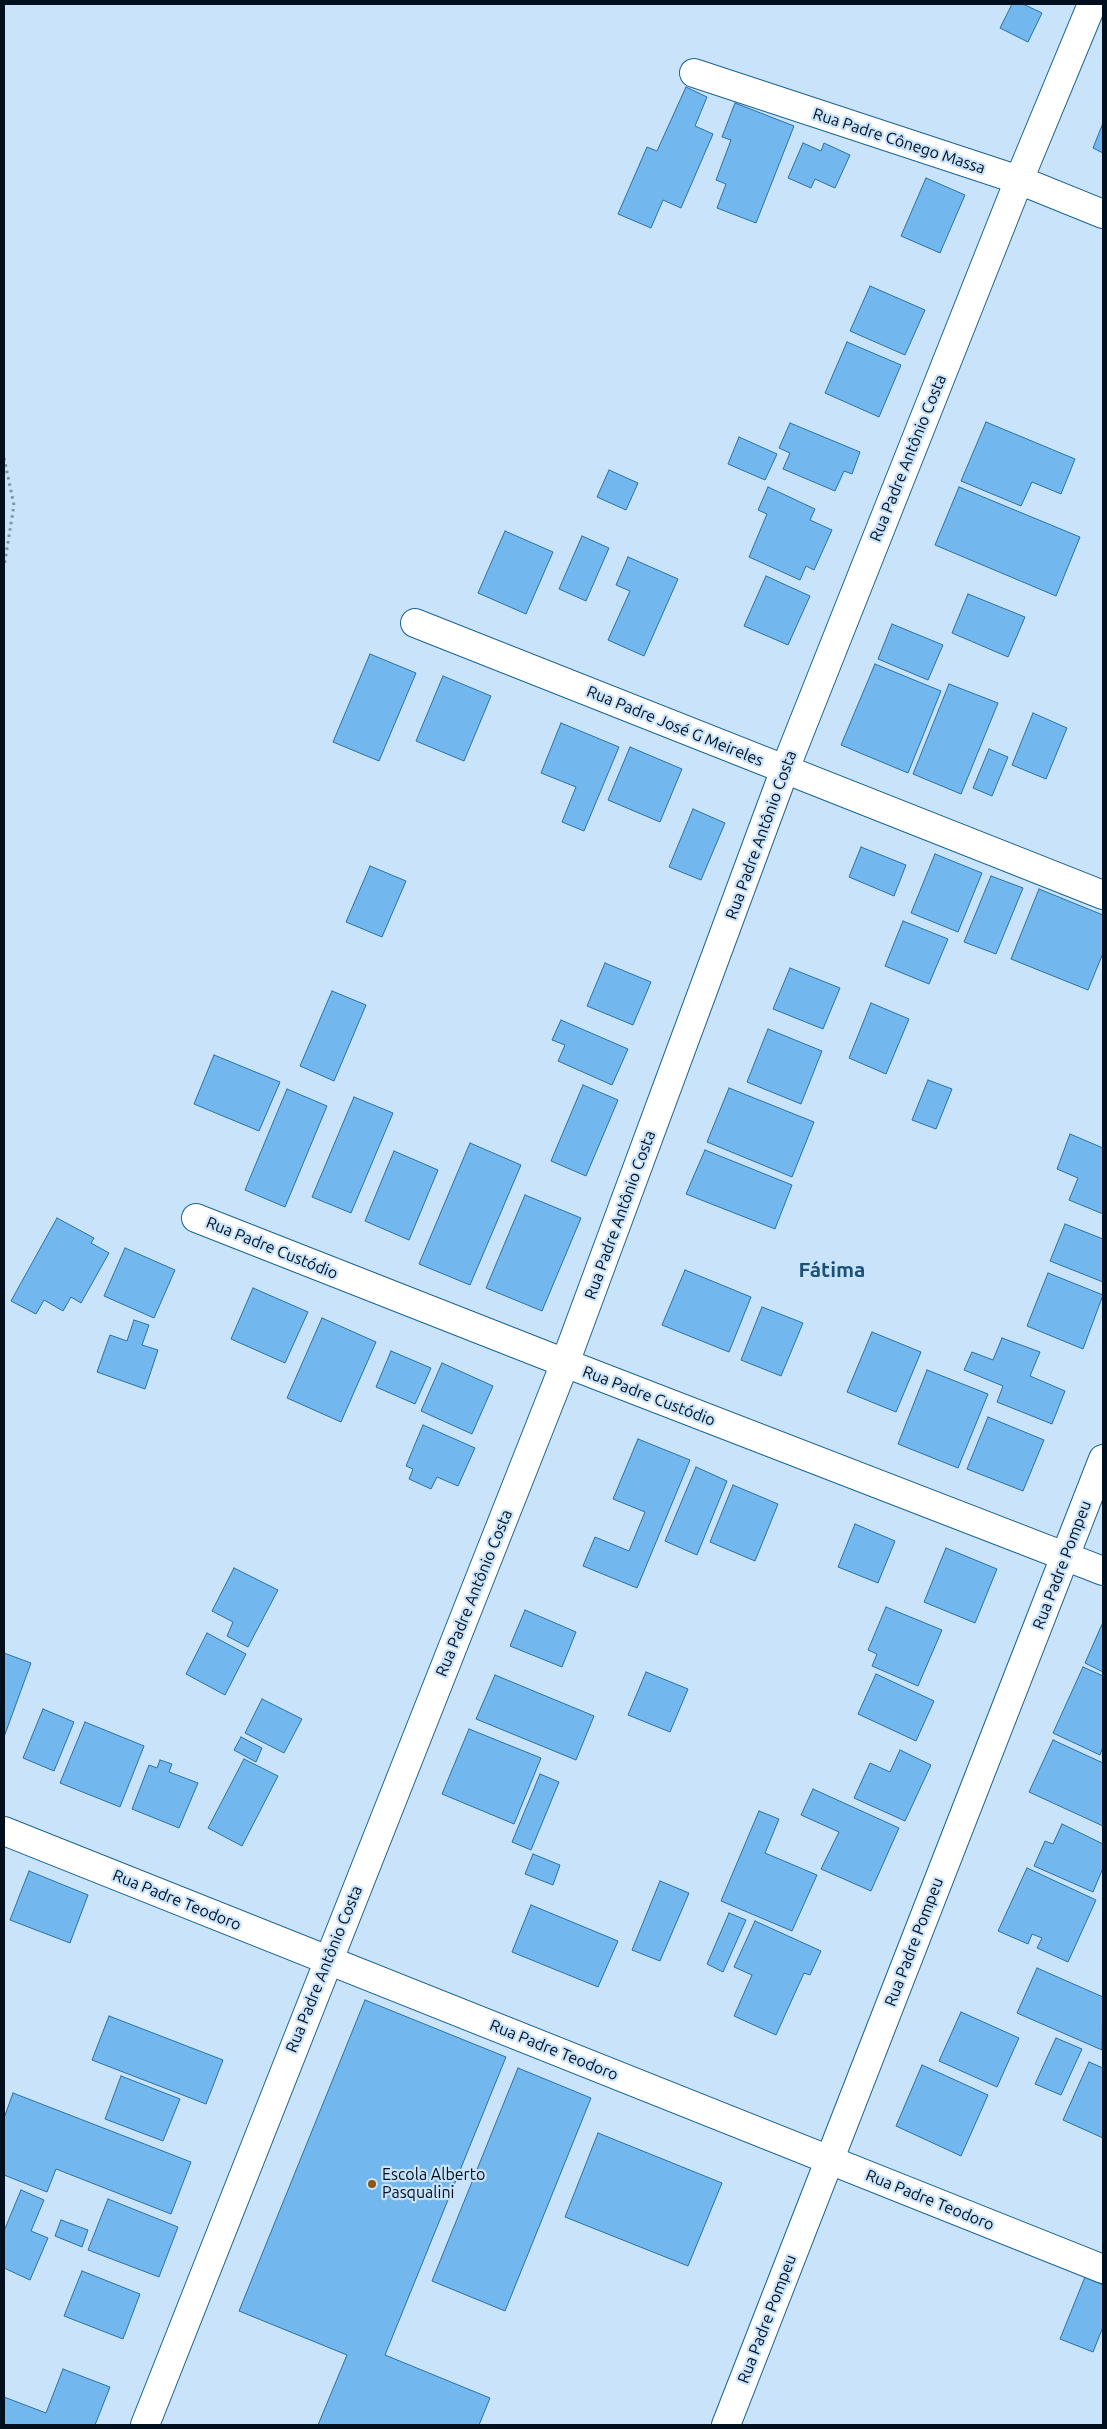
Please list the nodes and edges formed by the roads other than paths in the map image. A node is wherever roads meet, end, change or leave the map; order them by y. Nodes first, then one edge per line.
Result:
1 (1092, 4) edge
2 (694, 73) dead end
3 (1019, 180) junction
4 (1103, 214) edge
5 (415, 623) dead end
6 (785, 769) junction
7 (1103, 895) edge
8 (196, 1218) dead end
9 (565, 1363) junction
10 (1103, 1459) edge
11 (1066, 1556) junction
12 (1103, 1571) edge
13 (4, 1831) edge
14 (327, 1960) junction
15 (829, 2160) junction
16 (1103, 2269) edge
17 (145, 2425) edge
18 (726, 2425) edge

1 - 3 street, Rua Padre Antônio Costa
2 - 3 street, Rua Padre Cônego Massa
3 - 4 street, Rua Padre Cônego Massa
3 - 6 street, Rua Padre Antônio Costa
5 - 6 street, Rua Padre José G Meireles
6 - 7 street, Rua Padre José G Meireles
6 - 9 street, Rua Padre Antônio Costa
8 - 9 street, Rua Padre Custódio
9 - 11 street, Rua Padre Custódio
9 - 14 street, Rua Padre Antônio Costa
10 - 11 street, Rua Padre Pompeu
11 - 12 street, Rua Padre Custódio
11 - 15 street, Rua Padre Pompeu
13 - 14 street, Rua Padre Teodoro
14 - 15 street, Rua Padre Teodoro
14 - 17 street, Rua Padre Antônio Costa
15 - 16 street, Rua Padre Teodoro
15 - 18 street, Rua Padre Pompeu

